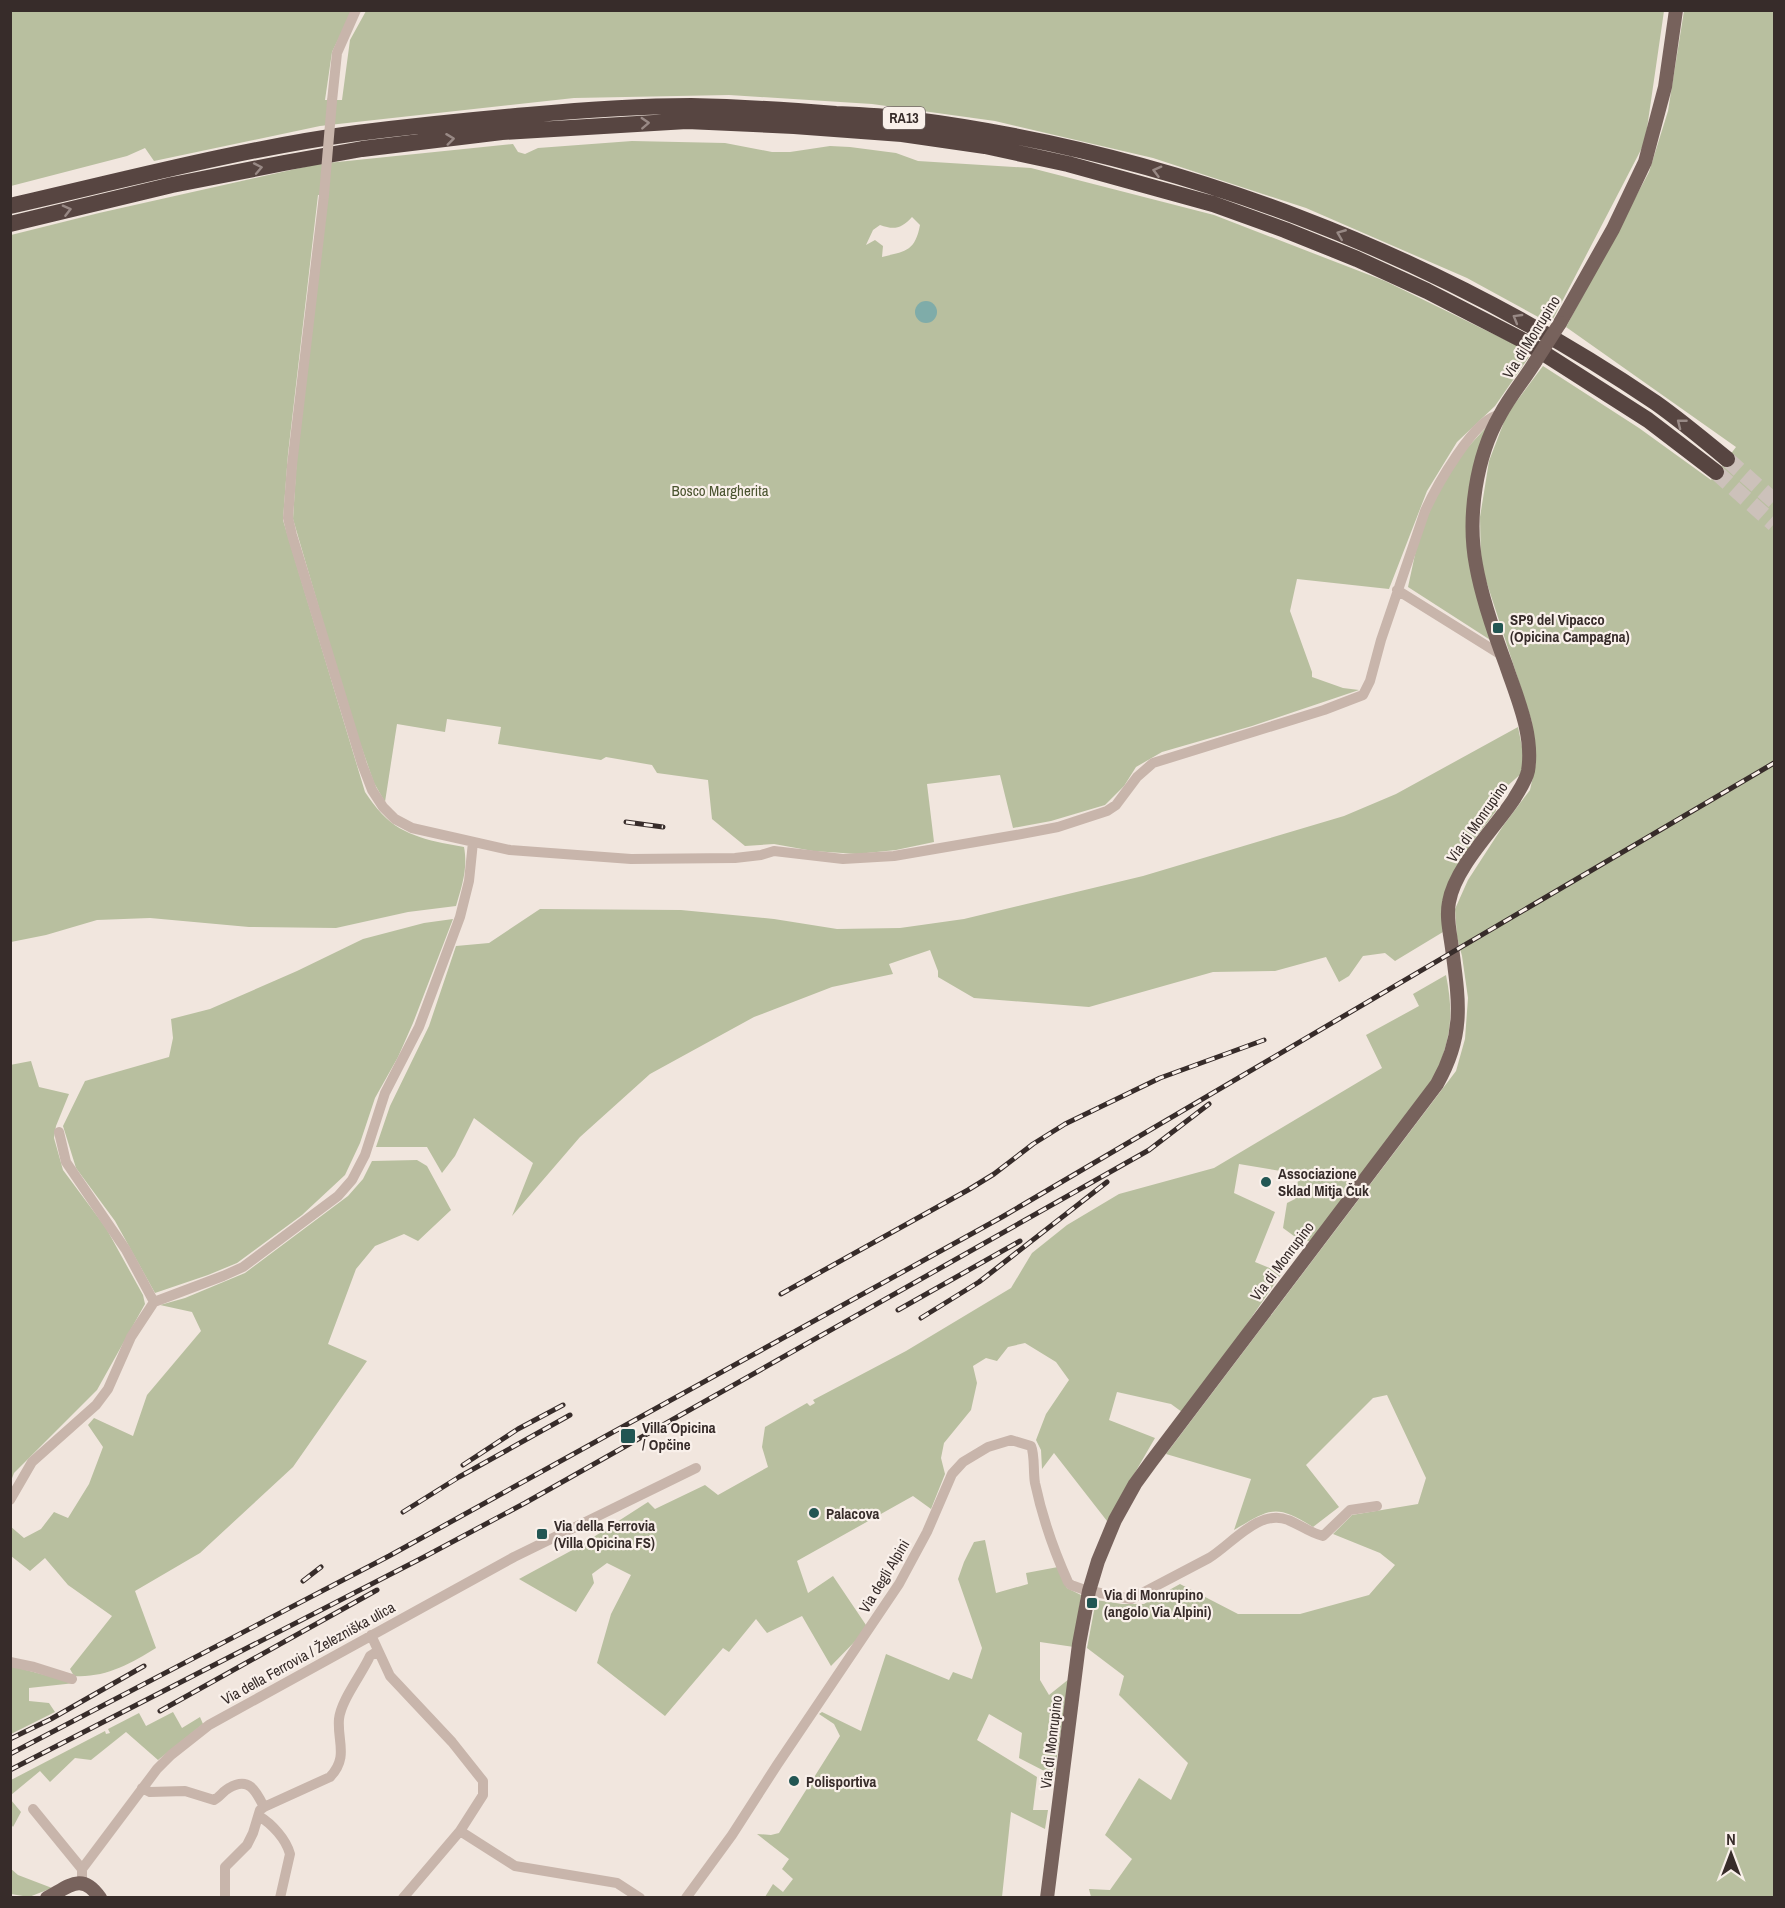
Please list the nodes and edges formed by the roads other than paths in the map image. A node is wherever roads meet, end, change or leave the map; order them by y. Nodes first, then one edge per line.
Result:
1 (356, 10) edge
2 (1676, 10) edge
3 (10, 206) edge
4 (10, 224) edge
5 (1500, 415) junction
6 (1727, 459) tunnel mouth
7 (1716, 472) tunnel mouth
8 (1397, 590) junction
9 (1503, 656) junction
10 (473, 842) junction
11 (58, 1132) dead end
12 (154, 1302) junction
13 (696, 1468) dead end
14 (10, 1500) edge
15 (1377, 1506) dead end
16 (1089, 1591) junction
17 (371, 1635) junction
18 (378, 1651) junction
19 (10, 1662) edge
20 (72, 1679) dead end
21 (141, 1788) junction
22 (33, 1809) dead end
23 (261, 1811) junction
24 (460, 1831) junction
25 (82, 1876) junction
26 (47, 1898) edge
27 (100, 1898) edge
28 (225, 1898) edge
29 (279, 1898) edge
30 (403, 1898) edge
31 (640, 1898) edge
32 (686, 1898) edge
33 (1047, 1898) edge

1 - 10 street, bridge
2 - 5 main road, Via di Monrupino, bridge
6 -> 3 highway, RA13
4 -> 7 highway, RA13
5 - 8 street
5 - 9 main road, Via di Monrupino
8 - 9 street
8 - 10 street
9 - 16 main road, Via di Monrupino
10 - 12 street
11 - 12 street
12 - 14 street
13 - 17 street, Via della Ferrovia / Železniška ulica
15 - 16 street
16 - 32 street, Via degli Alpini
16 - 33 main road, Via di Monrupino
17 - 18 street
17 - 21 street, Via della Ferrovia / Železniška ulica
18 - 23 street
18 - 24 street
19 - 20 street
21 - 23 street
21 - 25 street, Via della Ferrovia / Železniška ulica
22 - 25 street
23 - 28 street
23 - 29 street
24 - 30 street
24 - 31 street
25 - 26 main road
25 - 27 main road

